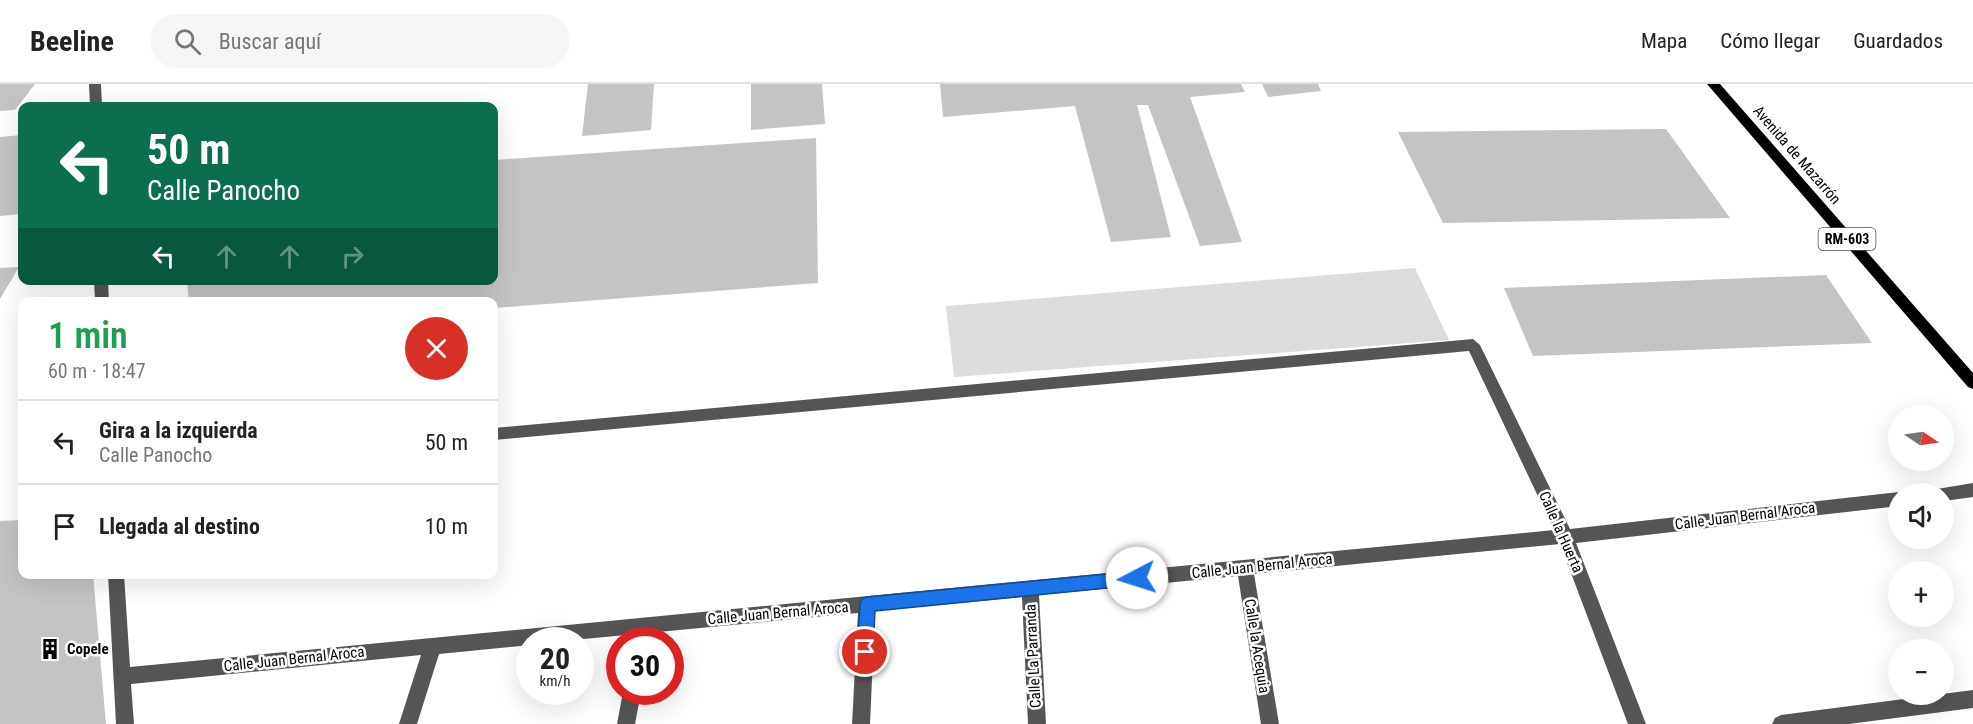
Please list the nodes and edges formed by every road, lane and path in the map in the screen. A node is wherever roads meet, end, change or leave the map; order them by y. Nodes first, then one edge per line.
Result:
1 (95, 84) edge
2 (1713, 84) edge
3 (96, 102) edge
4 (1973, 383) edge
5 (498, 434) edge
6 (1973, 490) edge
7 (1954, 493) edge
8 (1888, 500) edge
9 (1565, 536) junction
10 (1245, 567) junction
11 (116, 579) edge
12 (1030, 588) junction
13 (867, 604) junction
14 (684, 628) edge
15 (606, 635) edge
16 (434, 646) junction
17 (122, 676) junction
18 (1973, 699) edge
19 (630, 705) edge
20 (125, 724) edge
21 (408, 724) edge
22 (626, 724) edge
23 (861, 724) edge
24 (1037, 724) edge
25 (1270, 724) edge
26 (1637, 724) edge
27 (1781, 724) edge

1 - 3 street
2 - 4 main road, Avenida de Mazarrón / RM-603
5 - 9 street, Calle la Huerta
6 - 7 street
8 - 9 street, Calle Juan Bernal Aroca
9 - 10 street, Calle Juan Bernal Aroca
9 - 26 street, Calle la Huerta
10 - 12 street, Calle Juan Bernal Aroca
10 - 25 street, Calle la Acequia
11 - 17 street
12 - 13 street, Calle Juan Bernal Aroca
12 - 24 street, Calle La Parranda
13 - 14 street, Calle Juan Bernal Aroca
13 - 23 street
15 - 16 street, Calle Juan Bernal Aroca
16 - 17 street, Calle Juan Bernal Aroca
16 - 21 street
17 - 20 street
18 - 27 street
19 - 22 street

